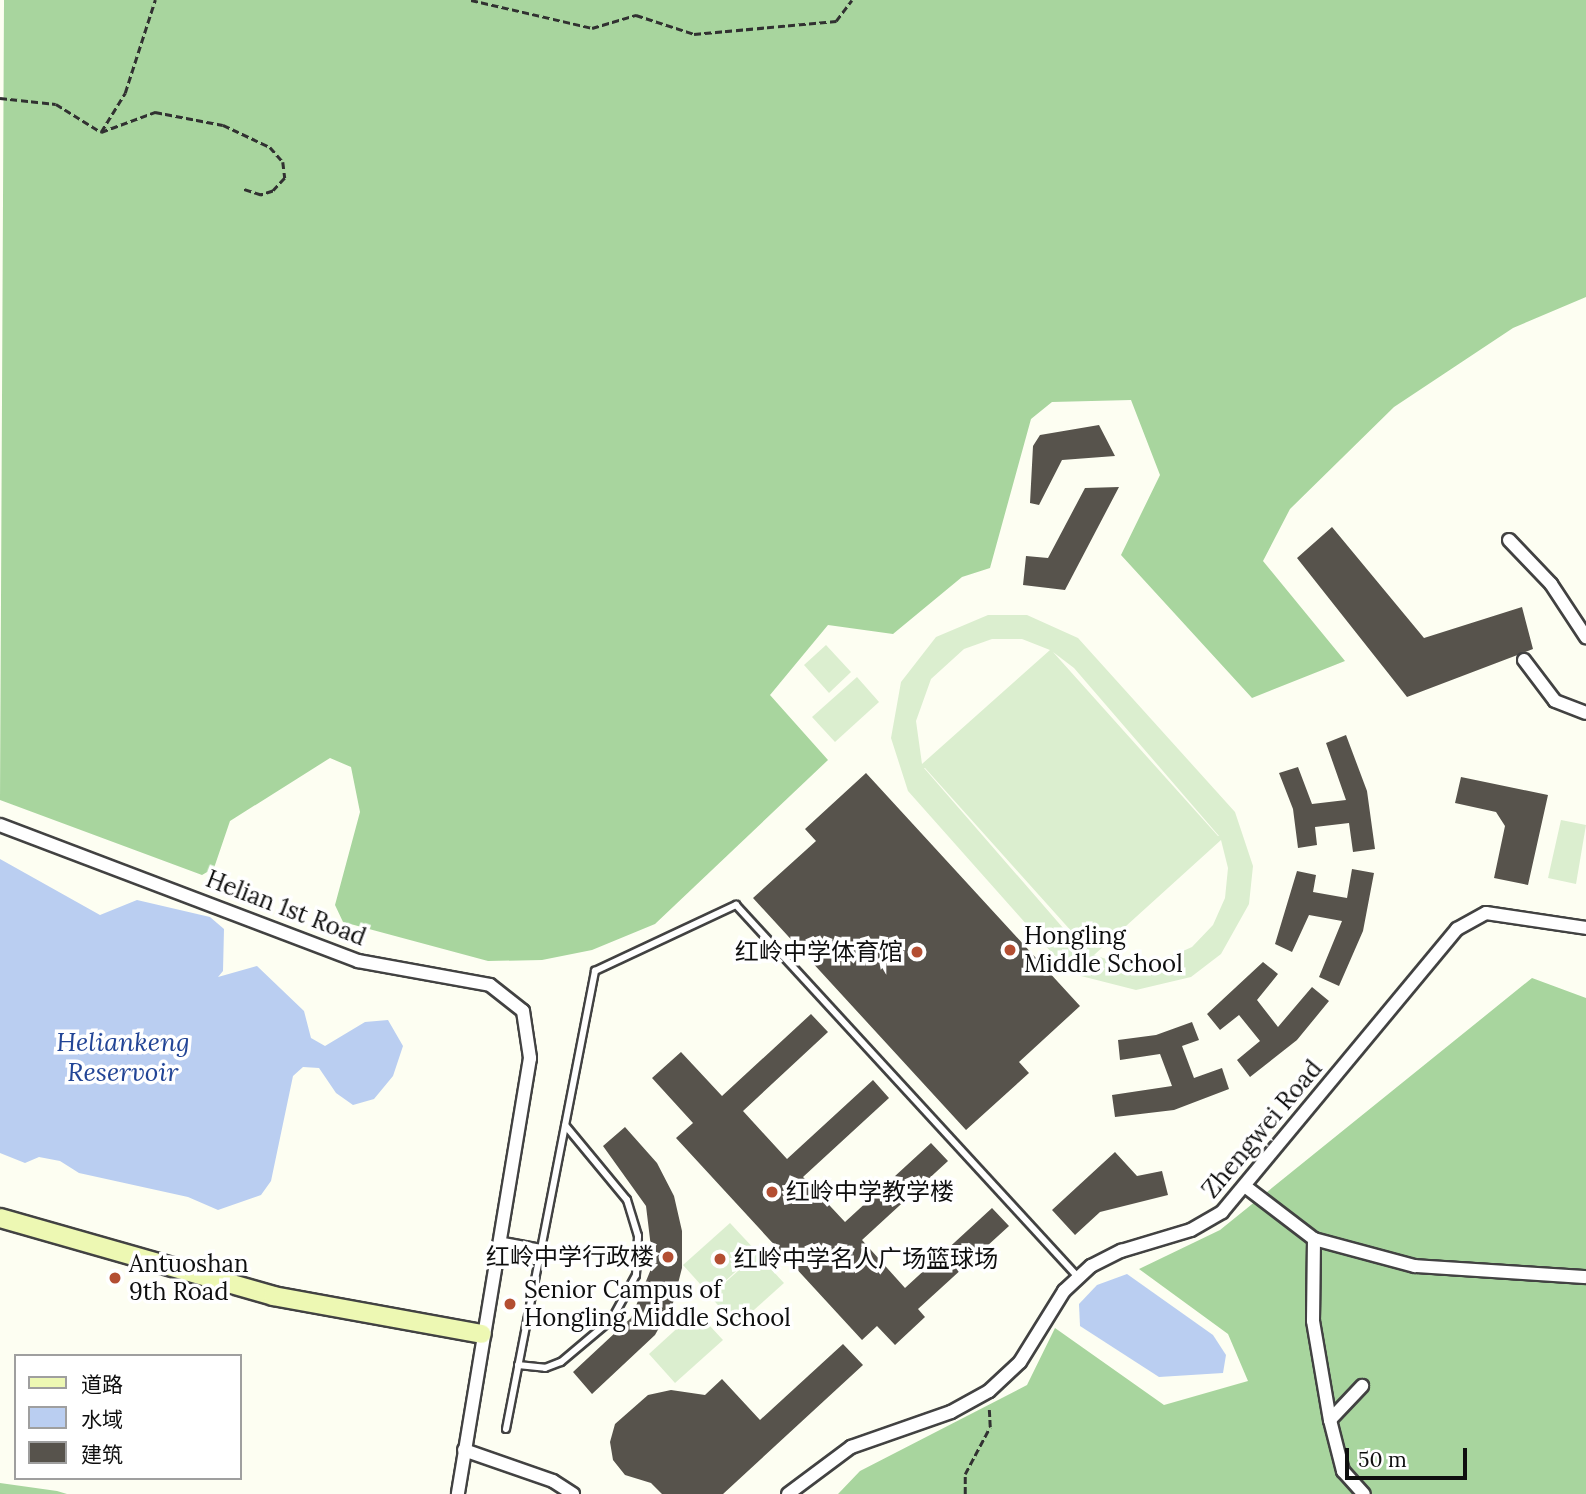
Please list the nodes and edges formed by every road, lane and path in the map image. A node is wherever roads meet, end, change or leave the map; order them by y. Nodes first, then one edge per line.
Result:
1 (155, 0) edge
2 (471, 0) edge
3 (852, 0) edge
4 (0, 98) edge
5 (101, 132) junction
6 (242, 189) dead end
7 (1509, 540) dead end
8 (1586, 637) edge
9 (1524, 660) dead end
10 (1586, 713) edge
11 (0, 825) edge
12 (1586, 928) edge
13 (565, 1125) junction
14 (1246, 1187) junction
15 (0, 1218) edge
16 (1314, 1239) junction
17 (498, 1240) junction
18 (541, 1248) junction
19 (1078, 1277) junction
20 (1586, 1277) edge
21 (482, 1334) junction
22 (518, 1366) junction
23 (1362, 1386) dead end
24 (989, 1391) junction
25 (1330, 1420) junction
26 (506, 1429) dead end
27 (464, 1450) junction
28 (458, 1494) edge
29 (572, 1494) edge
30 (788, 1494) edge
31 (965, 1494) edge
32 (1364, 1494) edge

1 - 5 path
2 - 3 path
4 - 5 path
5 - 6 path
7 - 8 street
9 - 10 street
11 - 17 street, Helian 1st Road
12 - 14 street, Zhengwei Road
13 - 18 lane
13 - 19 lane
13 - 22 lane
14 - 16 street
14 - 19 street, Zhengwei Road
15 - 21 street
16 - 20 street
16 - 25 street
17 - 18 lane
17 - 21 street, Helian 1st Road
18 - 22 lane
19 - 24 street, Zhengwei Road
21 - 27 street, Helian 1st Road
22 - 26 lane
23 - 25 street
24 - 30 street, Zhengwei Road
24 - 31 path
25 - 32 street
27 - 28 street, Helian 1st Road
27 - 29 street

